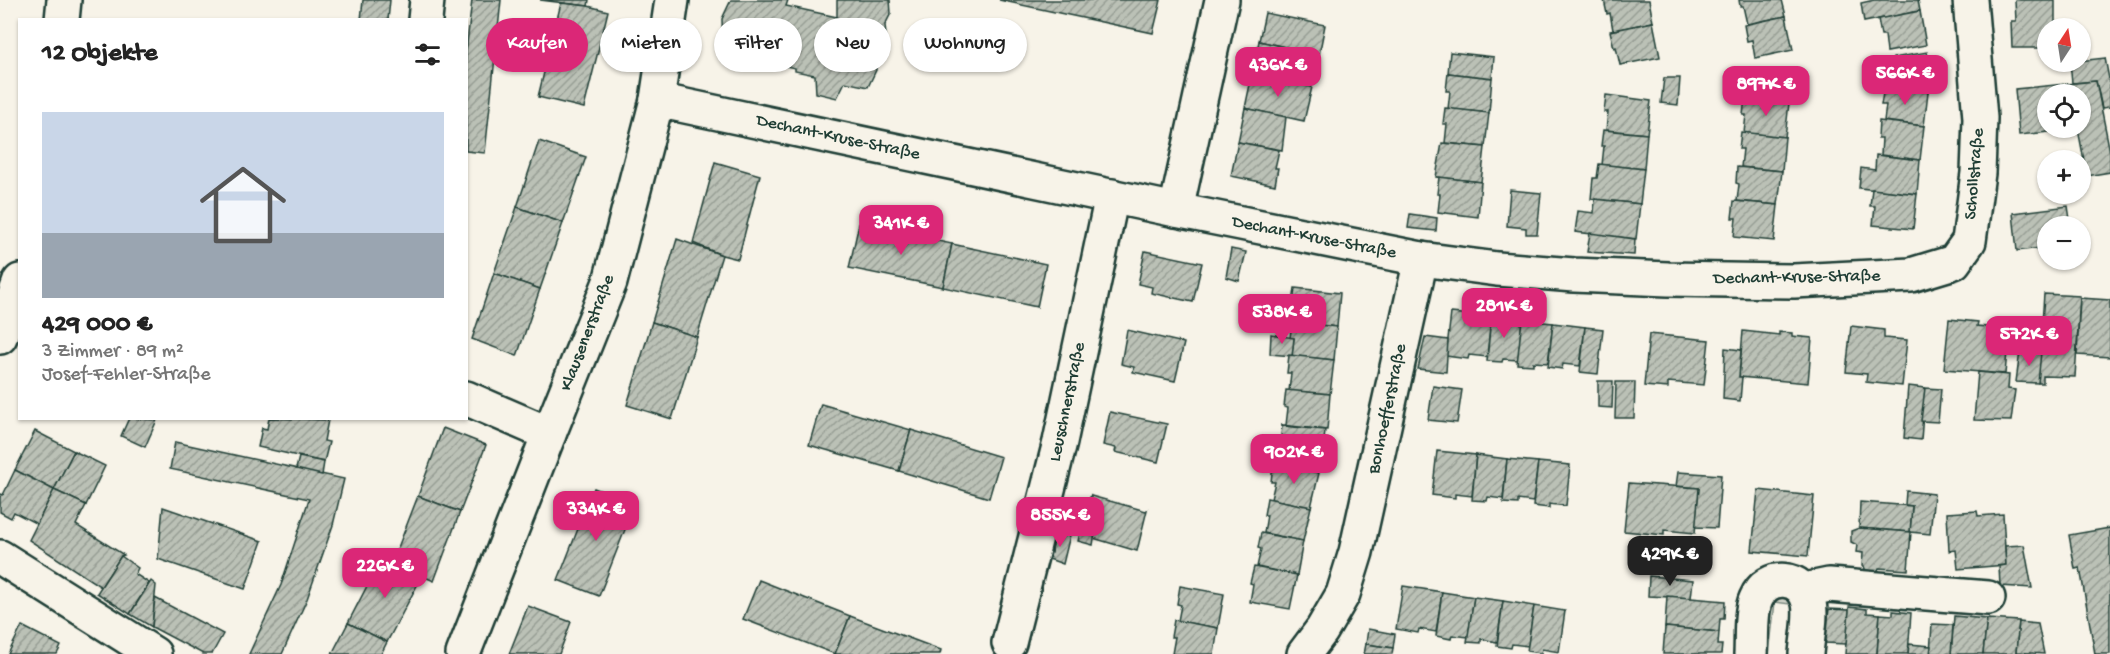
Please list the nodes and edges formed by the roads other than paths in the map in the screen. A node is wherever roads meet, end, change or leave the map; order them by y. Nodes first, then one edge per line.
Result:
1 (64, 0) edge
2 (428, 0) edge
3 (672, 0) edge
4 (1222, 0) edge
5 (1970, 0) edge
6 (62, 18) edge
7 (425, 18) edge
8 (657, 100) junction
9 (1112, 196) junction
10 (1176, 210) junction
11 (1969, 241) joint
12 (1421, 259) junction
13 (18, 287) edge
14 (0, 337) edge
15 (468, 399) edge
16 (549, 434) junction
17 (0, 557) edge
18 (1805, 590) junction
19 (1988, 598) dead end
20 (1009, 643) dead end
21 (154, 654) edge
22 (463, 654) edge
23 (1304, 654) edge
24 (1751, 654) edge
25 (1806, 654) edge

1 - 6 street
2 - 7 street
3 - 8 street, Klausenerstraße
4 - 10 street
5 - 11 street, Schollstraße
8 - 9 street, Dechant-Kruse-Straße
8 - 16 street, Klausenerstraße
9 - 10 street, Dechant-Kruse-Straße
9 - 20 street, Leuschnerstraße
10 - 12 street, Dechant-Kruse-Straße
11 - 12 street, Dechant-Kruse-Straße
12 - 23 street, Bonhoefferstraße
13 - 14 street
15 - 16 street
16 - 22 street, Klausenerstraße
17 - 21 street
18 - 19 street
18 - 24 street
18 - 25 street

